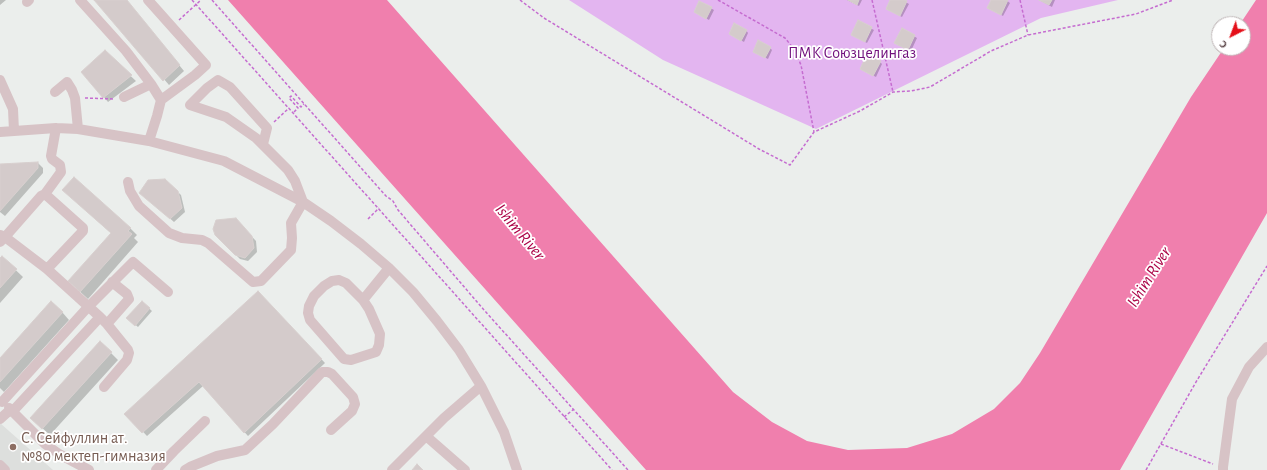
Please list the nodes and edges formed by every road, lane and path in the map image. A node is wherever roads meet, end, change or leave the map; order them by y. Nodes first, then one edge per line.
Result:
1 (80, 0) edge
2 (148, 0) edge
3 (192, 0) edge
4 (201, 0) edge
5 (212, 0) edge
6 (520, 0) edge
7 (718, 0) edge
8 (872, 0) edge
9 (1020, 0) edge
10 (1173, 0) edge
11 (1170, 1) edge
12 (196, 4) junction
13 (173, 26) junction
14 (1028, 35) junction
15 (0, 80) edge
16 (151, 84) junction
17 (55, 92) dead end
18 (893, 92) junction
19 (124, 97) joint
20 (75, 98) junction
21 (161, 100) junction
22 (304, 104) junction
23 (293, 113) junction
24 (56, 128) junction
25 (78, 129) junction
26 (14, 131) junction
27 (0, 132) edge
28 (814, 132) junction
29 (149, 141) junction
30 (262, 144) junction
31 (128, 182) dead end
32 (45, 194) junction
33 (303, 202) junction
34 (379, 208) junction
35 (368, 219) dead end
36 (2, 238) edge
37 (1267, 266) edge
38 (389, 268) junction
39 (47, 269) junction
40 (112, 282) junction
41 (168, 292) dead end
42 (363, 300) junction
43 (88, 307) junction
44 (104, 321) junction
45 (1267, 347) edge
46 (481, 386) junction
47 (104, 387) dead end
48 (1, 401) edge
49 (574, 409) junction
50 (11, 411) junction
51 (564, 417) junction
52 (0, 419) edge
53 (205, 421) dead end
54 (331, 430) dead end
55 (426, 436) junction
56 (1161, 444) junction
57 (0, 465) edge
58 (1223, 469) edge
59 (5, 470) edge
60 (89, 470) edge
61 (156, 470) edge
62 (185, 470) edge
63 (392, 470) edge
64 (465, 470) edge
65 (517, 470) edge
66 (612, 470) edge
67 (628, 470) edge
68 (1146, 470) edge

1 - 16 street
2 - 13 street
3 - 12 path
4 - 12 path
5 - 22 path
6 - 28 path
7 - 28 path
8 - 18 path
9 - 14 path
10 - 11 path
11 - 14 path
12 - 13 path
12 - 23 path
13 - 21 street
14 - 18 path
15 - 26 street
16 - 19 street
16 - 21 street
17 - 20 street
18 - 28 path
19 - 20 path
20 - 25 street
21 - 29 street
22 - 23 path
22 - 49 path
23 - 34 path
24 - 25 street
24 - 26 street
24 - 32 street
25 - 29 street
26 - 27 street
29 - 33 street
30 - 30 street
30 - 33 street
31 - 33 street
32 - 36 street
32 - 39 street
33 - 38 street
34 - 35 path
34 - 51 path
36 - 39 street
37 - 56 path
38 - 42 street
38 - 46 street
39 - 43 street
40 - 41 street
40 - 43 street
40 - 44 street
42 - 42 street
43 - 44 street
43 - 48 street
44 - 47 street
44 - 50 street
45 - 58 street
46 - 55 street
46 - 65 street
48 - 50 street
49 - 51 path
49 - 67 path
50 - 52 street
50 - 60 street
51 - 66 path
53 - 61 street
54 - 62 street
55 - 63 street
55 - 64 street
56 - 58 path
56 - 68 path
57 - 59 street

